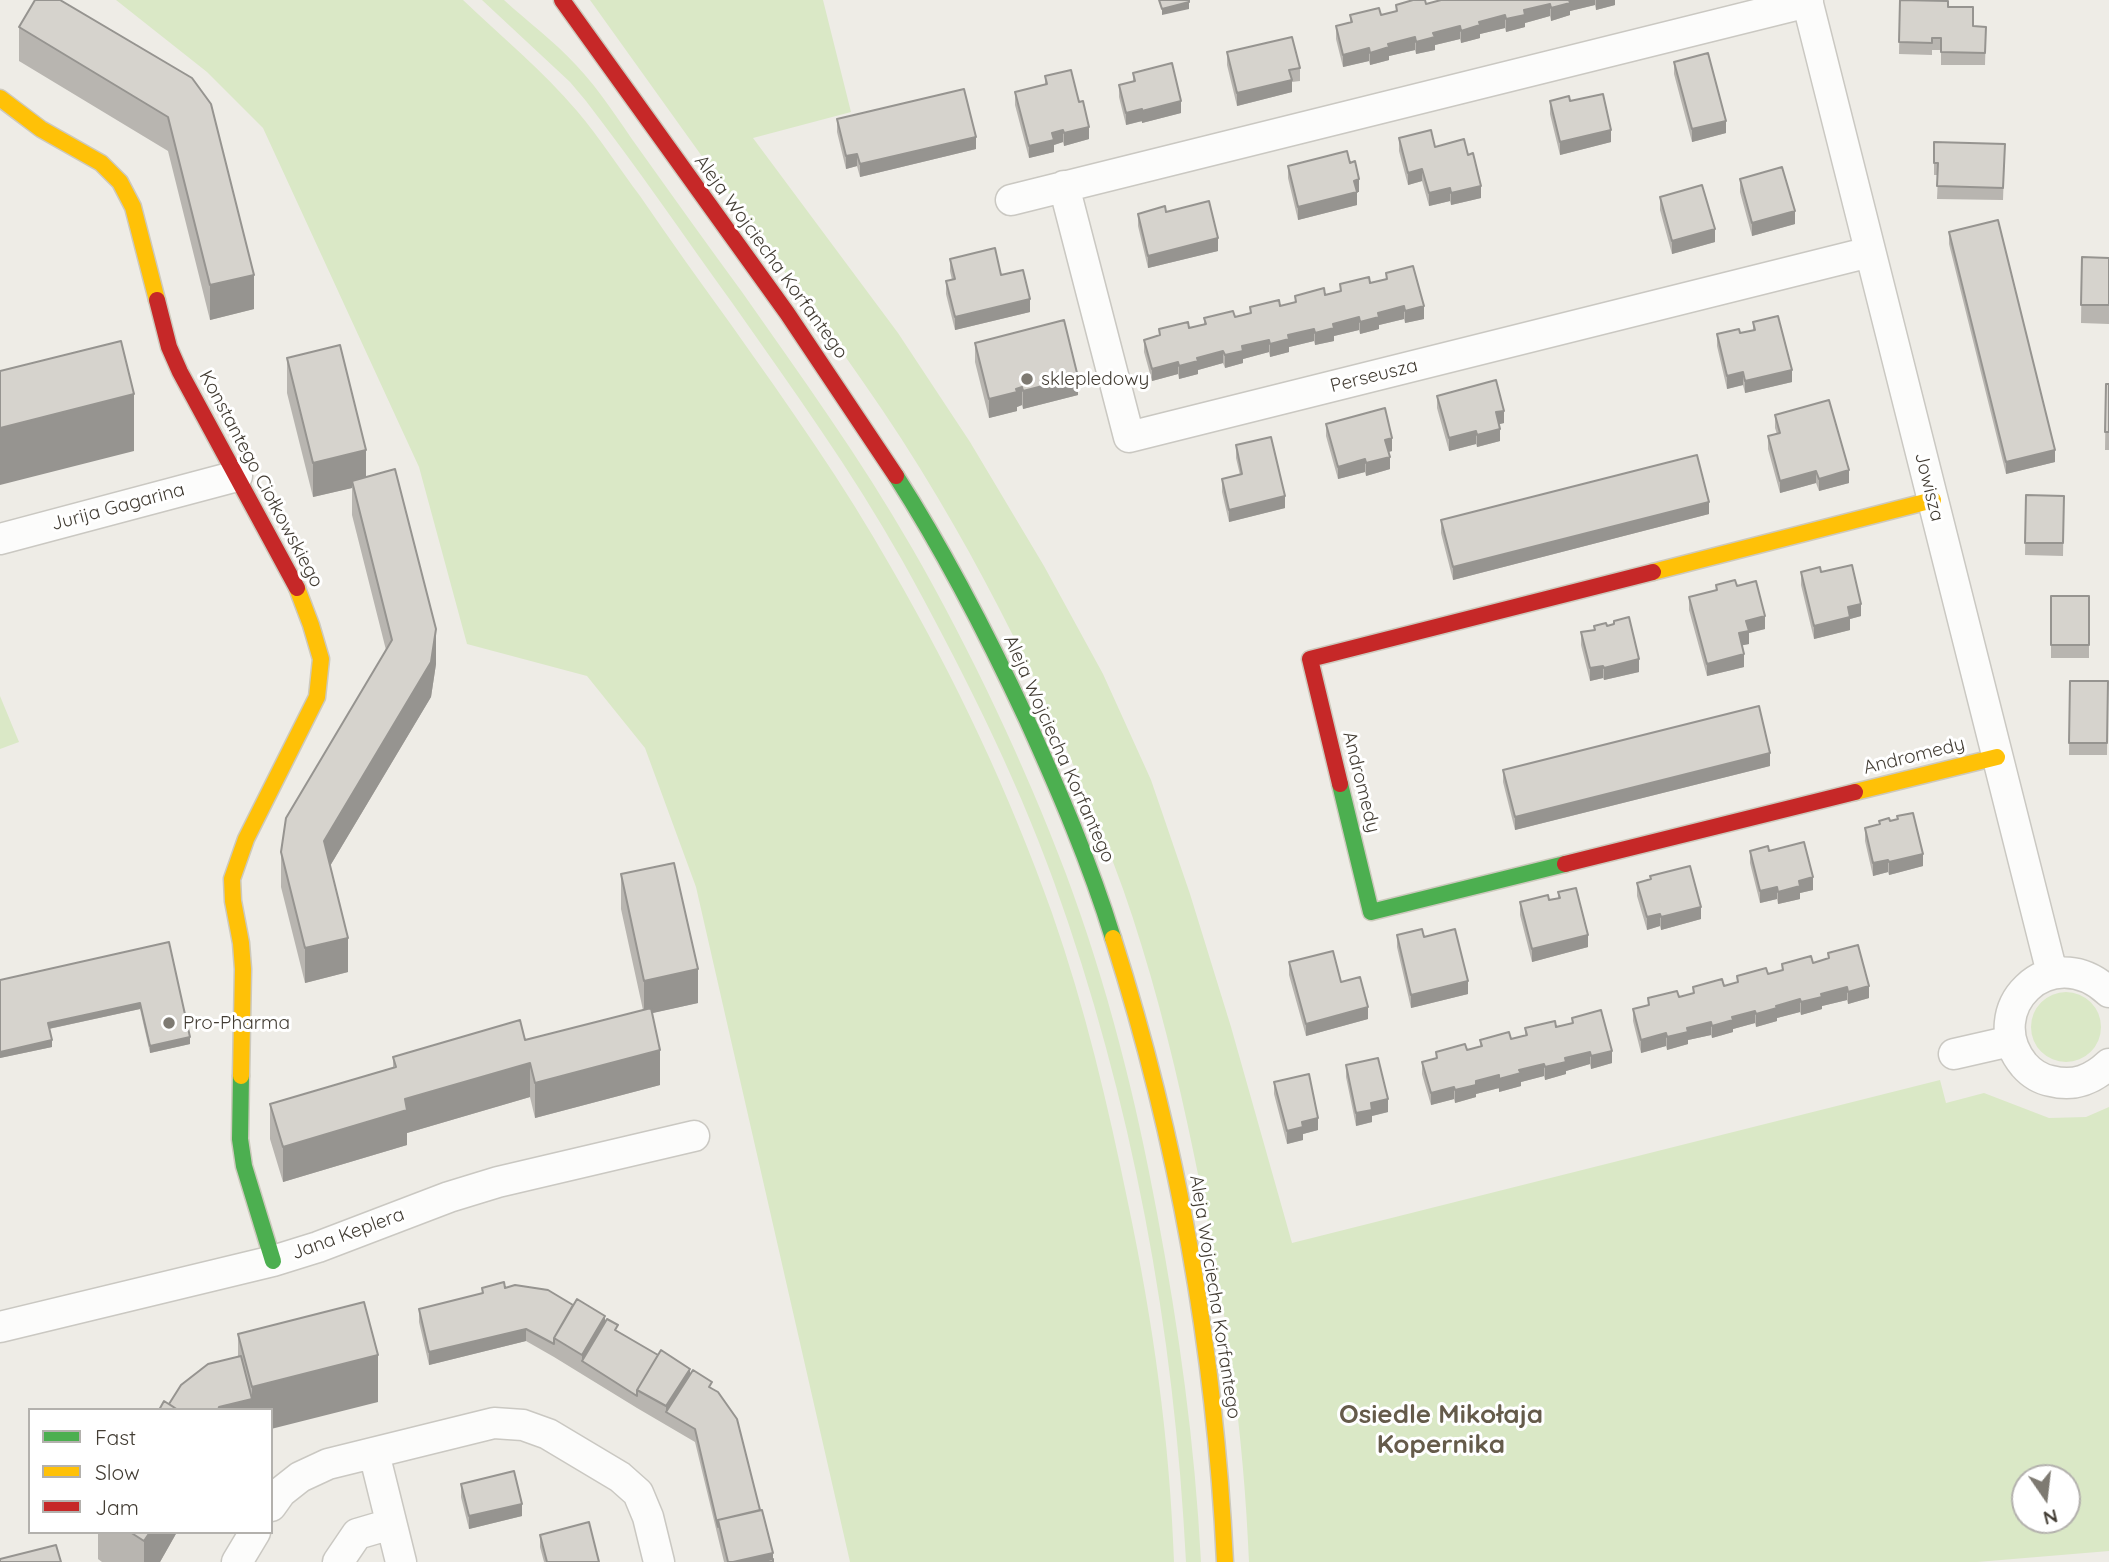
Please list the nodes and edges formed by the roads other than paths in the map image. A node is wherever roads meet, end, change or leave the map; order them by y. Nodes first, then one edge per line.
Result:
1 (562, 0) edge
2 (1807, 1) edge
3 (569, 36) dead end
4 (623, 90) junction
5 (0, 97) edge
6 (1064, 186) junction
7 (1011, 200) dead end
8 (1870, 252) junction
9 (237, 476) junction
10 (1933, 500) junction
11 (0, 538) edge
12 (1997, 757) junction
13 (2052, 973) junction
14 (2109, 992) edge
15 (2011, 1041) junction
16 (1954, 1054) dead end
17 (2109, 1064) edge
18 (694, 1136) dead end
19 (273, 1261) junction
20 (0, 1327) edge
21 (374, 1452) junction
22 (273, 1503) edge
23 (391, 1524) junction
24 (254, 1534) edge
25 (237, 1562) edge
26 (338, 1562) edge
27 (401, 1562) edge
28 (659, 1562) edge
29 (1225, 1562) edge

1 - 4 street, Aleja Wojciecha Korfantego
2 - 6 street
2 - 8 street, Jowisza
3 - 4 street, Aleja Wojciecha Korfantego
4 - 29 street, Aleja Wojciecha Korfantego
5 - 9 street, Konstantego Ciołkowskiego
6 - 7 street
6 - 8 street, Perseusza
8 - 10 street, Jowisza
9 - 11 street, Jurija Gagarina
9 - 19 street, Konstantego Ciołkowskiego
10 - 12 street, Jowisza
10 - 12 street, Andromedy
12 - 13 street, Jowisza
13 - 14 street
13 - 15 street
15 - 16 street
15 - 17 street
18 - 19 street, Jana Keplera
19 - 20 street, Jana Keplera
21 - 22 street
21 - 23 street
21 - 28 street
23 - 26 street
23 - 27 street
24 - 25 street

